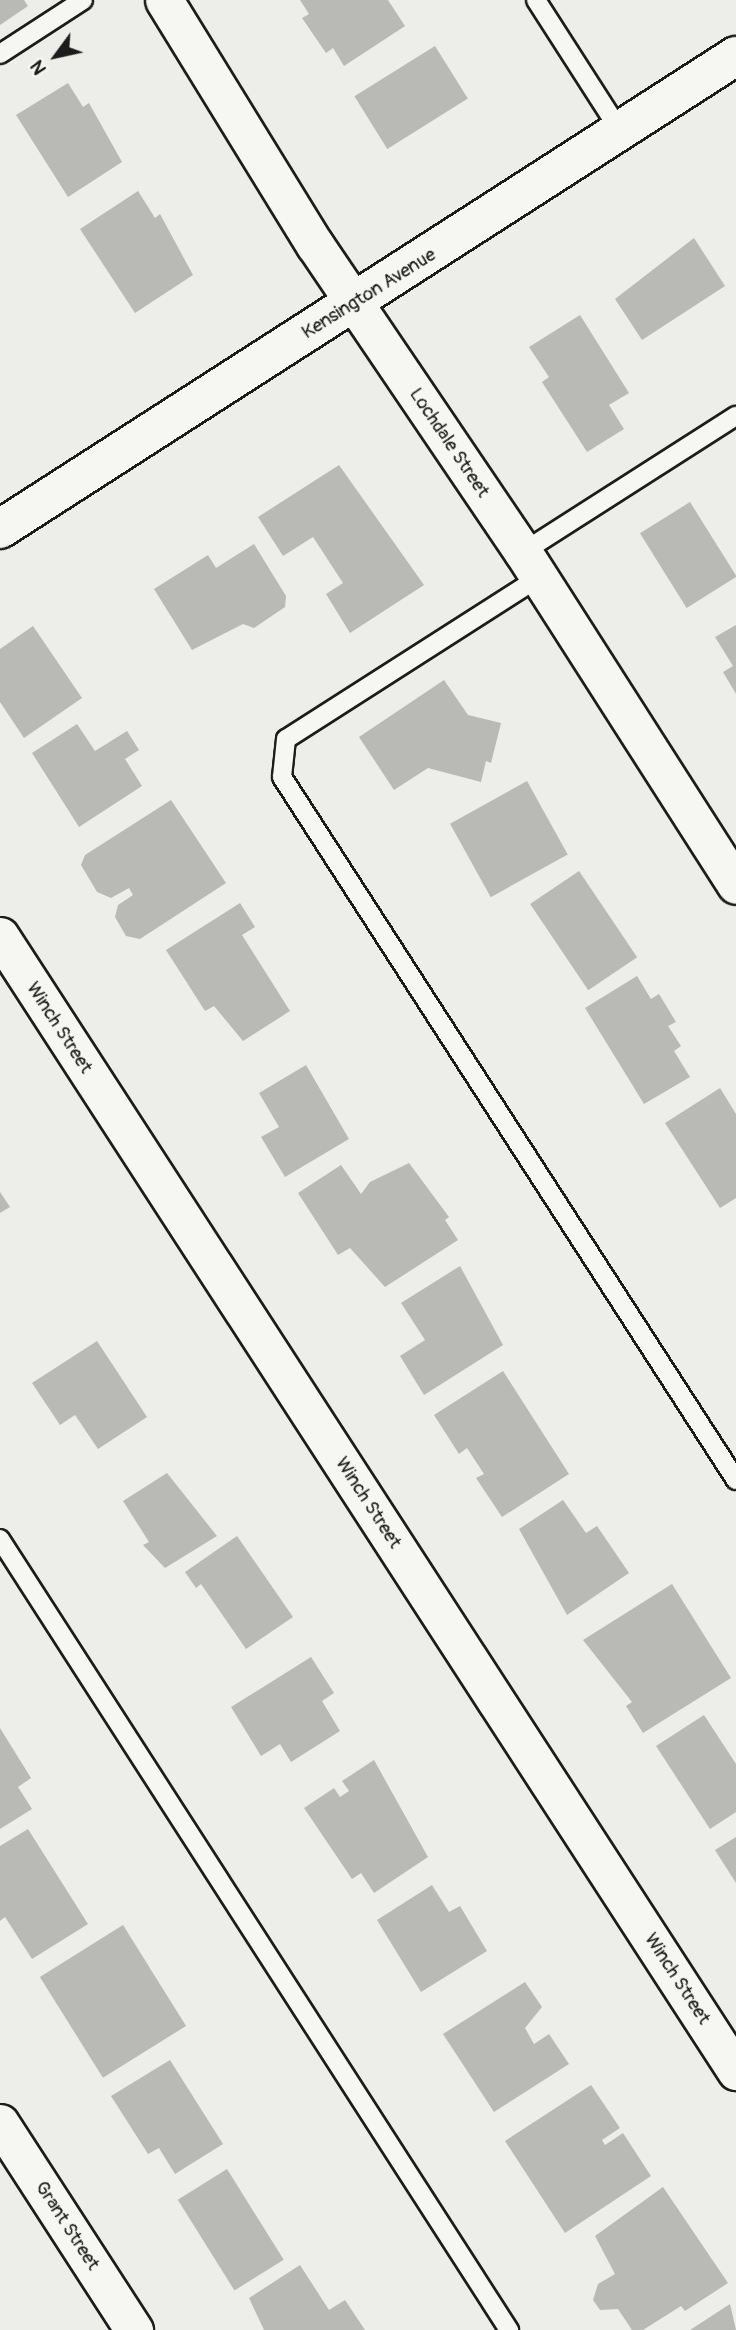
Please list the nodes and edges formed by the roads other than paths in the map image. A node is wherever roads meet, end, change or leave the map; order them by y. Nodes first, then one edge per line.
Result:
1 (83, 0) edge
2 (164, 0) edge
3 (536, 0) edge
4 (0, 54) edge
5 (736, 56) edge
6 (620, 131) junction
7 (355, 304) junction
8 (736, 416) edge
9 (0, 528) edge
10 (531, 565) junction
11 (736, 885) edge
12 (0, 936) edge
13 (736, 1480) edge
14 (0, 1539) edge
15 (736, 2071) edge
16 (0, 2123) edge
17 (134, 2330) edge
18 (509, 2330) edge

1 - 4 lane
2 - 7 street, Lochdale Street
3 - 6 lane
5 - 6 street, Kensington Avenue
6 - 7 street, Kensington Avenue
7 - 9 street, Kensington Avenue
7 - 10 street, Lochdale Street
8 - 10 lane
10 - 11 street, Lochdale Street
10 - 13 lane
12 - 15 street, Winch Street
14 - 18 lane
16 - 17 street, Grant Street

